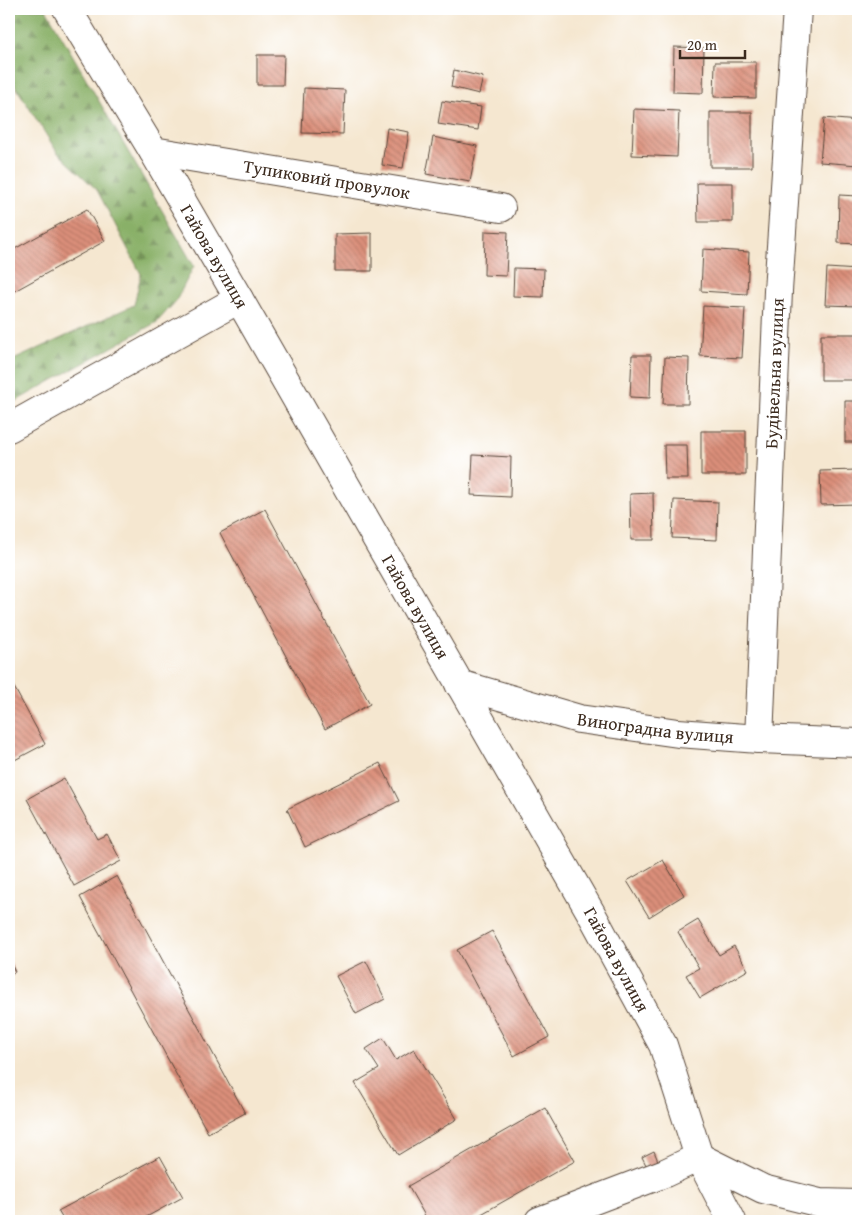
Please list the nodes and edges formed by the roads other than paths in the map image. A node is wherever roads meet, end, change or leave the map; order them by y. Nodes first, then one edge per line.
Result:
1 (67, 9) edge
2 (797, 9) edge
3 (153, 151) junction
4 (501, 208) dead end
5 (240, 300) junction
6 (9, 428) edge
7 (459, 684) junction
8 (758, 739) junction
9 (858, 743) edge
10 (699, 1157) junction
11 (858, 1204) edge
12 (539, 1221) edge
13 (732, 1221) edge

1 - 3 street, Гайова вулиця
2 - 8 street, Будівельна вулиця
3 - 4 street, Тупиковий провулок
3 - 5 street, Гайова вулиця
5 - 6 street
5 - 7 street, Гайова вулиця
7 - 8 street, Виноградна вулиця
7 - 10 street, Гайова вулиця
8 - 9 street, Виноградна вулиця
10 - 11 street
10 - 12 street
10 - 13 street, Гайова вулиця

